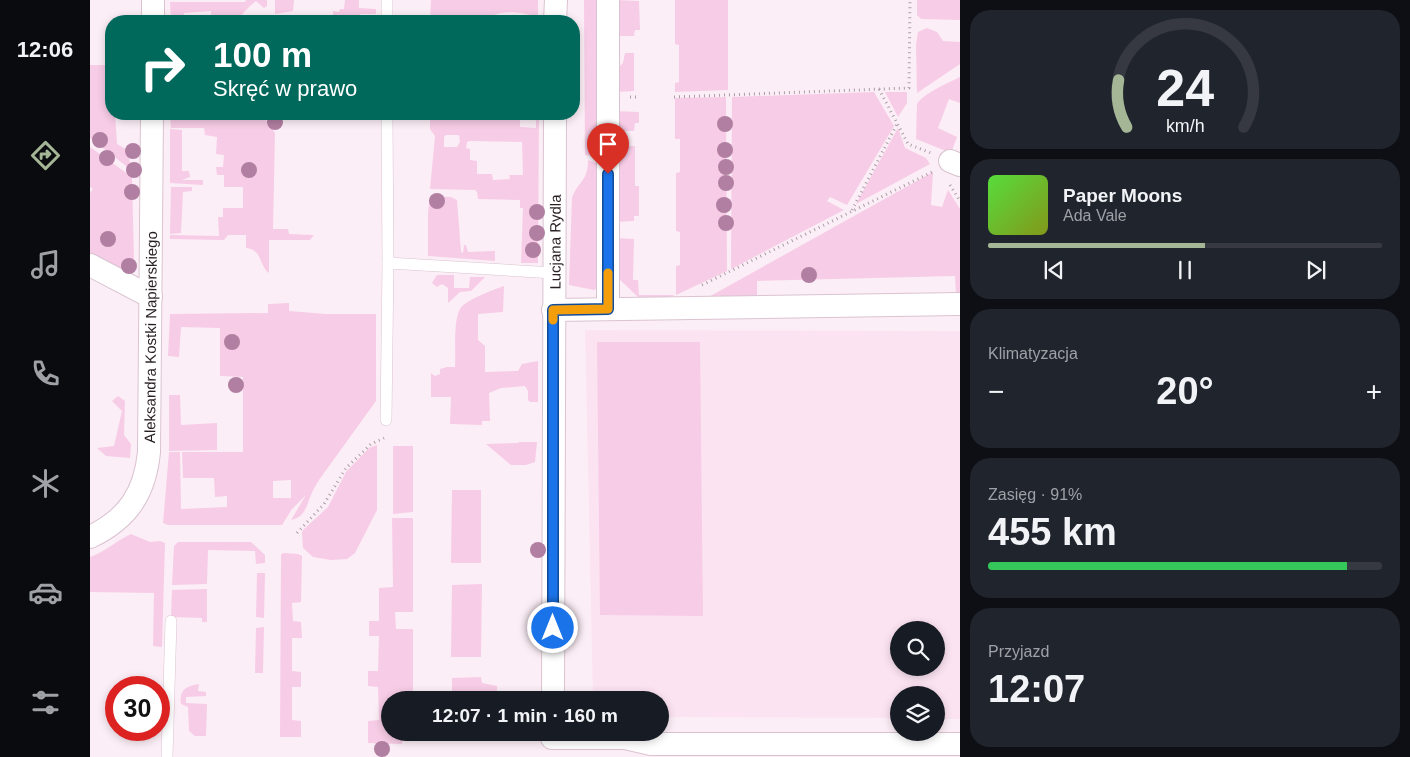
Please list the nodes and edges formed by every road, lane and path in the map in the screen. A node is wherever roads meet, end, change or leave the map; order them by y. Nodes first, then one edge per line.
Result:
1 (153, 0) edge
2 (387, 0) edge
3 (556, 0) edge
4 (608, 0) edge
5 (910, 0) edge
6 (153, 15) edge
7 (387, 15) edge
8 (556, 15) edge
9 (879, 90) junction
10 (674, 97) dead end
11 (152, 120) edge
12 (387, 120) edge
13 (555, 120) edge
14 (897, 124) junction
15 (908, 144) dead end
16 (955, 163) edge
17 (851, 211) junction
18 (388, 264) junction
19 (90, 265) edge
20 (554, 273) junction
21 (696, 288) dead end
22 (151, 297) junction
23 (960, 304) edge
24 (608, 309) junction
25 (553, 310) junction
26 (386, 420) dead end
27 (384, 438) dead end
28 (297, 533) dead end
29 (90, 537) edge
30 (171, 621) dead end
31 (552, 691) edge
32 (552, 743) edge
33 (960, 744) edge
34 (167, 757) edge

1 - 6 street
2 - 7 lane
3 - 8 street
4 - 24 street
5 - 9 path
9 - 10 path
9 - 14 path
11 - 22 street, Aleksandra Kostki Napierskiego
12 - 18 lane
13 - 20 street, Lucjana Rydla
14 - 15 path
14 - 17 path
16 - 17 path
17 - 21 path
18 - 20 lane
18 - 26 lane
19 - 22 street
20 - 25 street, Lucjana Rydla
22 - 29 street, Aleksandra Kostki Napierskiego
23 - 24 street
24 - 25 street
25 - 31 street, Lucjana Rydla
27 - 28 path
30 - 34 lane
32 - 33 street

